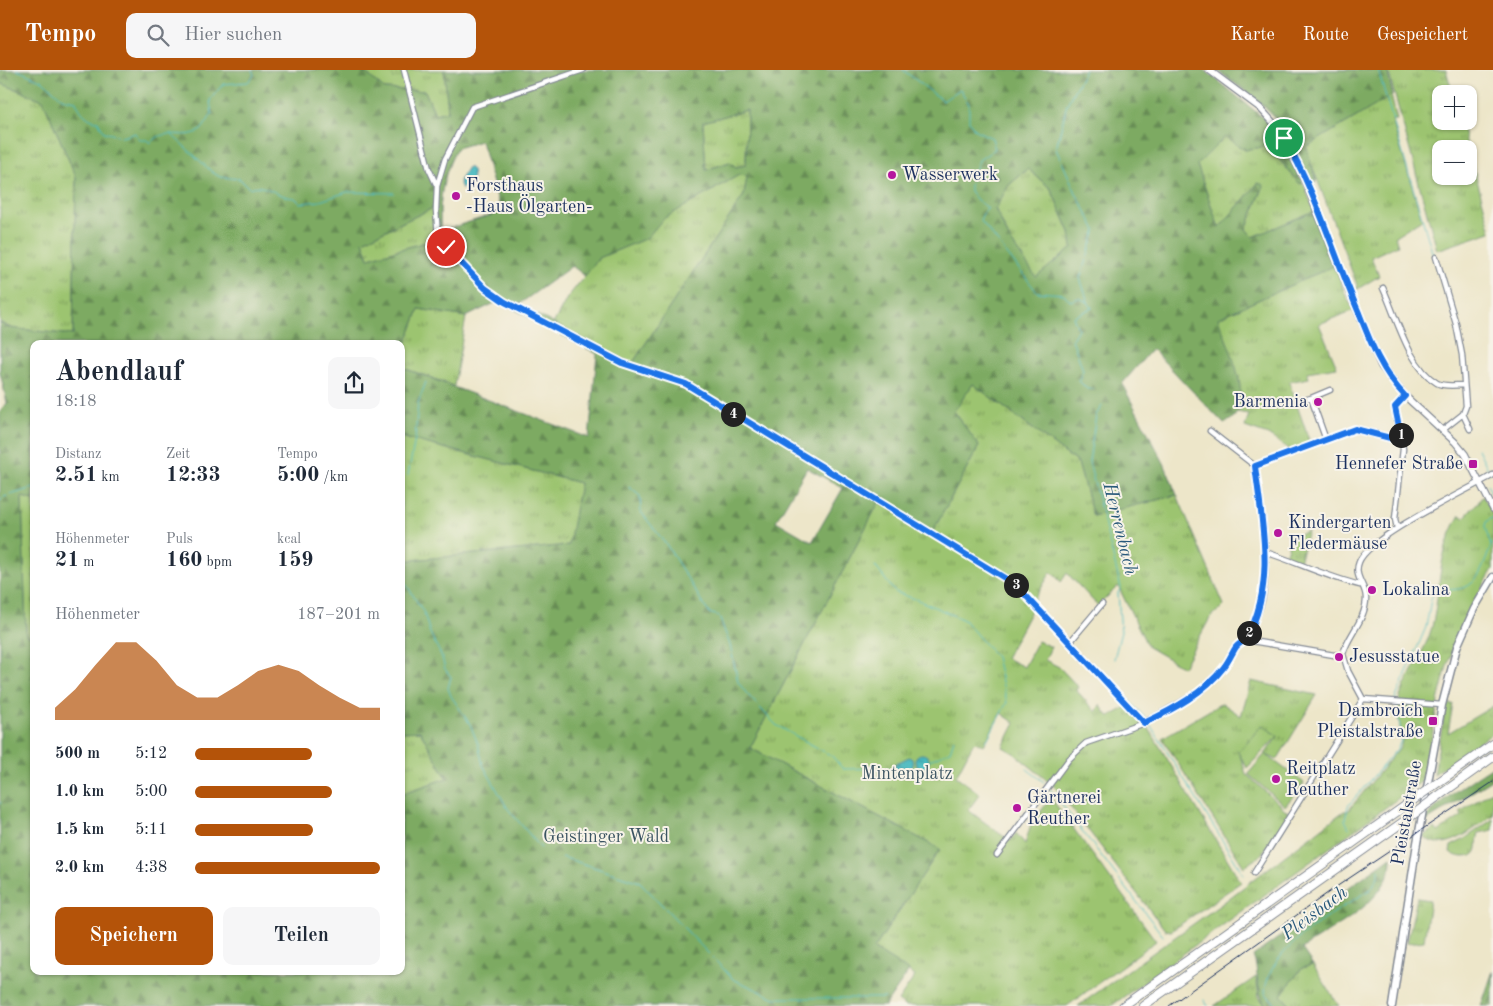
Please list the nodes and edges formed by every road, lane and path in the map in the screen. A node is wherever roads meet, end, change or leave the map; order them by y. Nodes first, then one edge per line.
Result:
1 (404, 70) edge
2 (583, 70) edge
3 (1209, 70) edge
4 (437, 186) junction
5 (1436, 257) dead end
6 (1383, 288) dead end
7 (1464, 385) junction
8 (1330, 390) dead end
9 (1405, 396) junction
10 (1311, 398) junction
11 (1297, 402) dead end
12 (1463, 414) junction
13 (1444, 429) junction
14 (1470, 429) dead end
15 (1210, 431) dead end
16 (1326, 440) junction
17 (1402, 441) junction
18 (1255, 466) junction
19 (1493, 475) edge
20 (1480, 483) junction
21 (1493, 508) edge
22 (1397, 528) junction
23 (1265, 552) junction
24 (1493, 577) edge
25 (1360, 584) junction
26 (1102, 604) dead end
27 (1246, 640) junction
28 (1070, 642) junction
29 (1343, 654) junction
30 (1363, 699) junction
31 (1442, 705) junction
32 (1144, 723) junction
33 (1493, 744) edge
34 (1493, 757) edge
35 (997, 855) dead end
36 (1254, 873) dead end
37 (1123, 1006) edge
38 (1143, 1006) edge
39 (1392, 1006) edge

1 - 4 street
2 - 4 street
3 - 9 street
4 - 28 street
5 - 7 street
6 - 7 street
7 - 12 street
8 - 10 street
9 - 13 street
9 - 17 street
10 - 11 street
10 - 16 street
12 - 13 street
12 - 14 street
13 - 20 street
15 - 18 street
16 - 17 street
16 - 18 street
17 - 22 street
18 - 23 street
19 - 20 street
20 - 21 street
20 - 22 street
22 - 25 street
23 - 25 street
23 - 27 street
24 - 31 main road, Pleistalstraße
25 - 29 street
26 - 28 street
27 - 29 street
27 - 32 street
28 - 32 street
29 - 30 street
30 - 31 street
30 - 36 street
31 - 39 main road, Pleistalstraße
32 - 35 street
33 - 37 highway, bridge
34 - 38 highway, bridge

